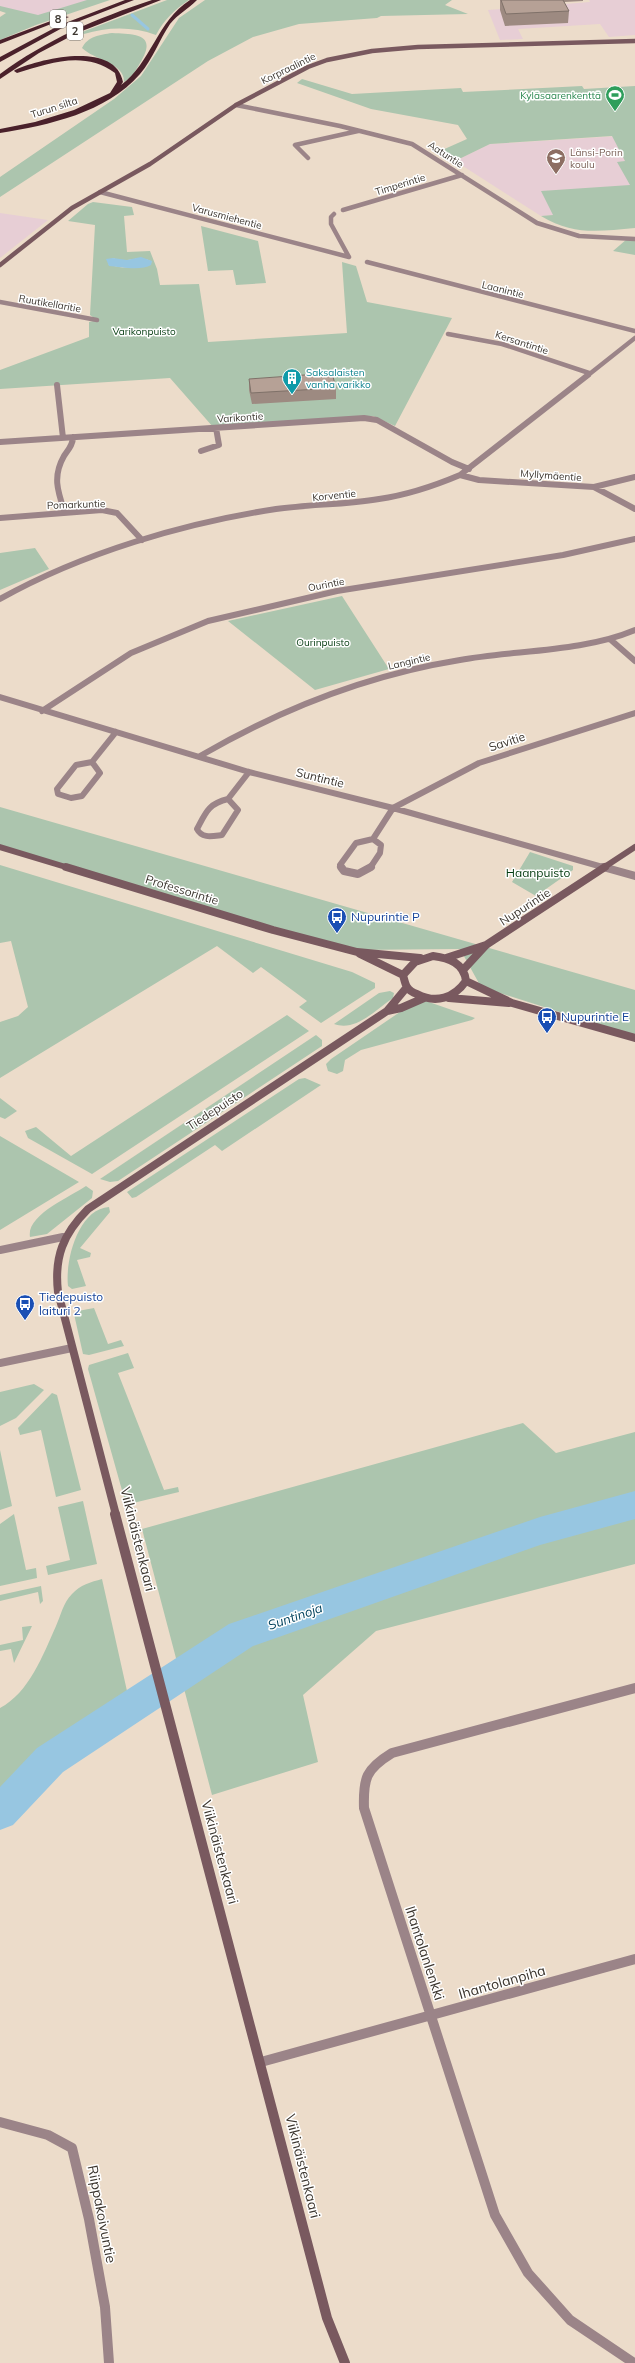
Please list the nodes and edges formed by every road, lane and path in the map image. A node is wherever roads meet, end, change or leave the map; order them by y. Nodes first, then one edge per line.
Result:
1 (118, 0) edge
2 (131, 0) edge
3 (158, 0) edge
4 (194, 0) edge
5 (635, 41) edge
6 (0, 42) edge
7 (0, 60) edge
8 (0, 78) edge
9 (110, 94) junction
10 (236, 105) junction
11 (360, 130) junction
12 (0, 131) edge
13 (308, 158) dead end
14 (462, 175) junction
15 (100, 192) junction
16 (343, 210) dead end
17 (334, 214) dead end
18 (635, 239) edge
19 (367, 262) dead end
20 (0, 265) edge
21 (0, 302) edge
22 (97, 320) dead end
23 (635, 331) edge
24 (448, 334) dead end
25 (635, 338) edge
26 (589, 373) junction
27 (57, 385) dead end
28 (216, 428) junction
29 (73, 437) junction
30 (62, 438) junction
31 (0, 442) edge
32 (201, 451) dead end
33 (469, 469) junction
34 (460, 475) junction
35 (635, 477) edge
36 (594, 487) junction
37 (635, 509) edge
38 (64, 513) junction
39 (0, 518) edge
40 (635, 539) edge
41 (142, 540) junction
42 (0, 599) edge
43 (635, 630) edge
44 (611, 640) junction
45 (635, 660) edge
46 (0, 697) edge
47 (42, 711) junction
48 (635, 713) edge
49 (116, 732) junction
50 (200, 756) junction
51 (92, 762) junction
52 (249, 772) junction
53 (228, 800) junction
54 (393, 808) junction
55 (374, 839) junction
56 (0, 847) edge
57 (635, 847) edge
58 (606, 866) junction
59 (635, 876) edge
60 (486, 945) junction
61 (357, 952) junction
62 (420, 958) junction
63 (446, 958) junction
64 (463, 970) junction
65 (403, 975) junction
66 (466, 981) junction
67 (407, 987) junction
68 (424, 998) junction
69 (449, 998) junction
70 (512, 1003) junction
71 (387, 1011) junction
72 (635, 1038) edge
73 (63, 1237) junction
74 (0, 1250) edge
75 (72, 1348) junction
76 (0, 1363) edge
77 (635, 1688) edge
78 (635, 1959) edge
79 (430, 2016) junction
80 (261, 2062) junction
81 (0, 2122) edge
82 (109, 2363) edge
83 (345, 2363) edge
84 (634, 2363) edge

1 - 6 highway, 8
2 - 7 highway, 2
3 - 8 highway, 2
4 - 9 highway, Turun silta
5 - 10 street, Korpraalintie
8 - 9 highway
9 - 12 highway, Turun silta
10 - 11 street, Aatuntie
10 - 15 street, Korpraalintie
11 - 13 street
11 - 14 street, Aatuntie
14 - 16 street, Timperintie
14 - 18 street, Aatuntie
15 - 17 street, Varusmiehentie
15 - 20 street, Korpraalintie
19 - 23 street, Laanintie
21 - 22 street, Ruutikellaritie
24 - 26 street, Kersantintie
25 - 26 street, Korventie
26 - 33 street, Korventie
27 - 30 street
28 - 29 street, Varikontie
28 - 32 street
28 - 33 street, Varikontie
29 - 30 street, Varikontie
29 - 38 street
30 - 31 street, Varikontie
33 - 34 street, Korventie
34 - 36 street, Myllymäentie
34 - 41 street, Korventie
35 - 36 street
36 - 37 street, Myllymäentie
38 - 39 street, Pomarkuntie
38 - 41 street, Pomarkuntie
40 - 47 street, Ourintie
41 - 42 street, Korventie
43 - 44 street, Langintie
44 - 45 street
44 - 50 street, Langintie
46 - 47 street, Suntintie
47 - 49 street, Suntintie
48 - 54 street, Savitie
49 - 50 street, Suntintie
49 - 51 street
50 - 52 street, Suntintie
51 - 51 street
52 - 53 street
52 - 54 street, Suntintie
53 - 53 street
54 - 55 street
54 - 58 street, Suntintie
55 - 55 street
56 - 61 street, Professorintie
57 - 58 street, Nupurintie
58 - 59 street, Suntintie
58 - 60 street, Nupurintie
60 - 63 street, Nupurintie
60 - 64 street, Nupurintie
61 - 62 street, Professorintie
61 - 65 street, Professorintie
62 - 63 street
62 - 65 street
63 - 64 street
64 - 66 street
65 - 67 street
66 - 69 street
66 - 70 street
67 - 68 street
67 - 71 street, Tiedepuisto
68 - 69 street
68 - 71 street, Tiedepuisto
69 - 70 street
70 - 72 street
71 - 73 street, Tiedepuisto
73 - 74 street
73 - 75 street, Tiedepuisto
75 - 76 street
75 - 80 street, Viikinäistenkaari
77 - 79 street, Ihantolanlenkki
78 - 79 street, Ihantolanpiha
79 - 80 street, Ihantolanpiha
79 - 84 street, Ihantolanlenkki
80 - 83 street, Viikinäistenkaari
81 - 82 street, Riippakoivuntie

